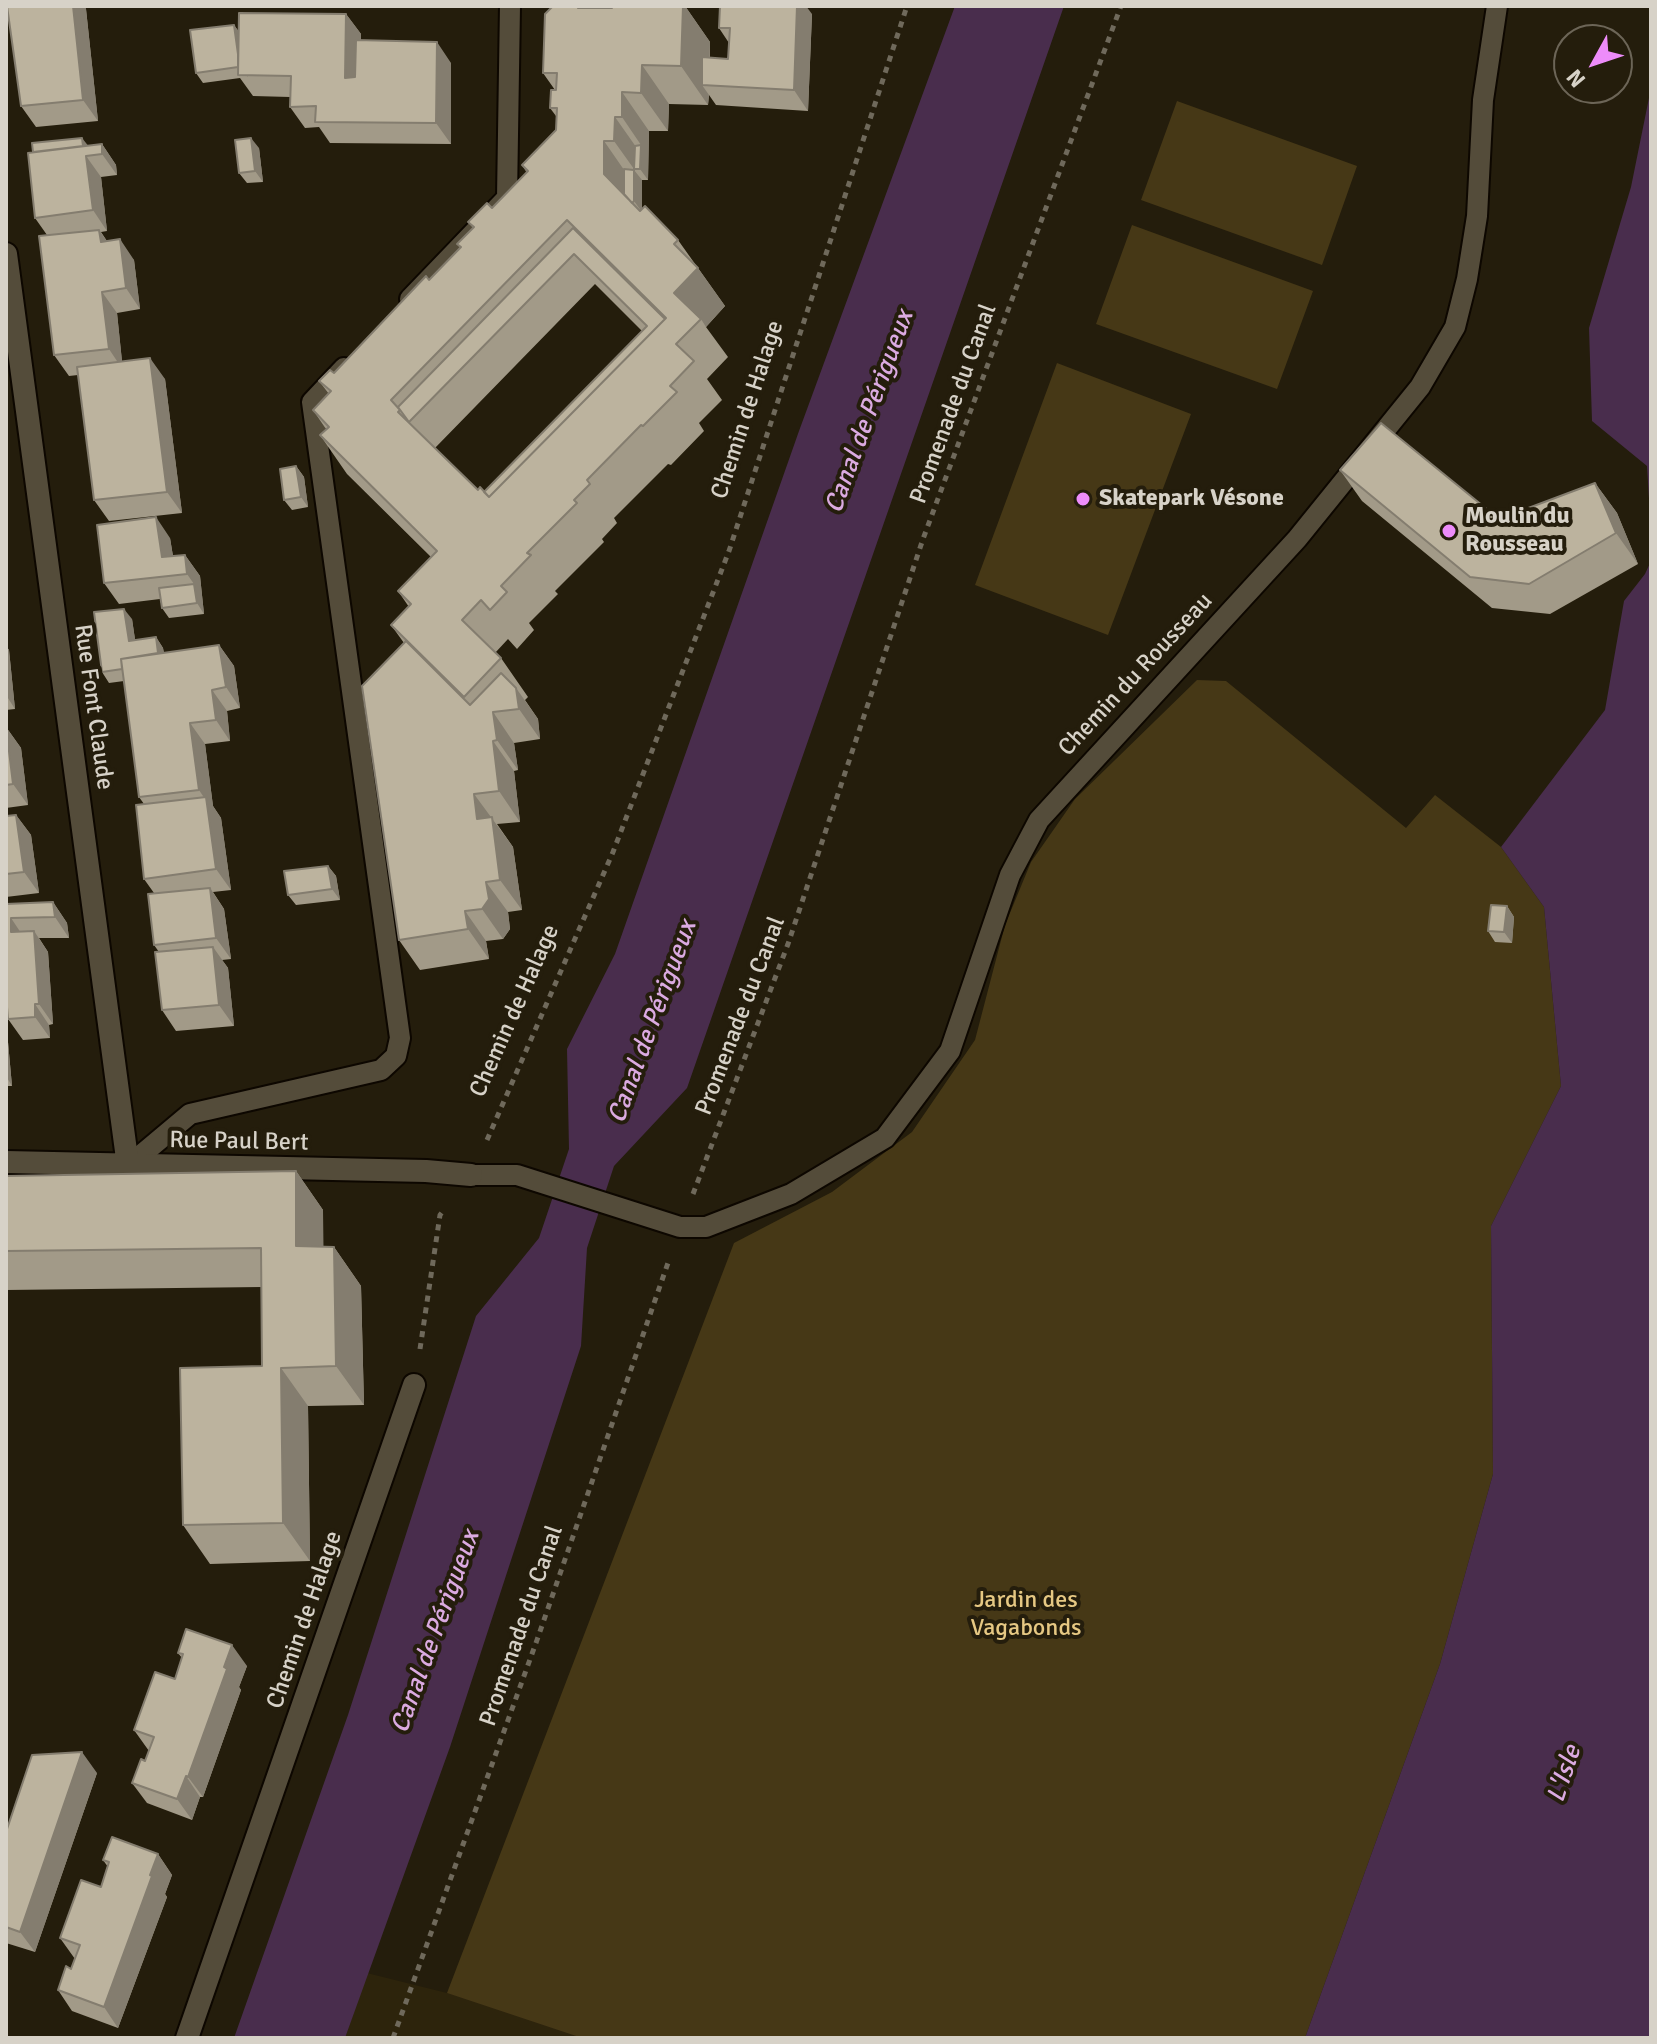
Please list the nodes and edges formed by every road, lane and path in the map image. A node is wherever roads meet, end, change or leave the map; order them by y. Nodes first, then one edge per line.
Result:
1 (510, 6) edge
2 (907, 6) edge
3 (1121, 6) edge
4 (1497, 6) edge
5 (6, 254) edge
6 (398, 311) edge
7 (355, 356) edge
8 (6, 1162) edge
9 (128, 1166) junction
10 (471, 1175) junction
11 (680, 1227) junction
12 (414, 1385) joint
13 (187, 2038) edge
14 (393, 2038) edge

1 - 6 lane
2 - 10 path, Chemin de Halage
3 - 11 path, Promenade du Canal
4 - 11 lane, Chemin du Rousseau
5 - 9 street, Rue Font Claude
7 - 9 lane
8 - 9 street, Rue Paul Bert
9 - 10 street, Rue Paul Bert
10 - 11 lane, Chemin du Rousseau
10 - 12 path, Chemin de Halage
11 - 14 path, Promenade du Canal
12 - 13 street, Chemin de Halage

